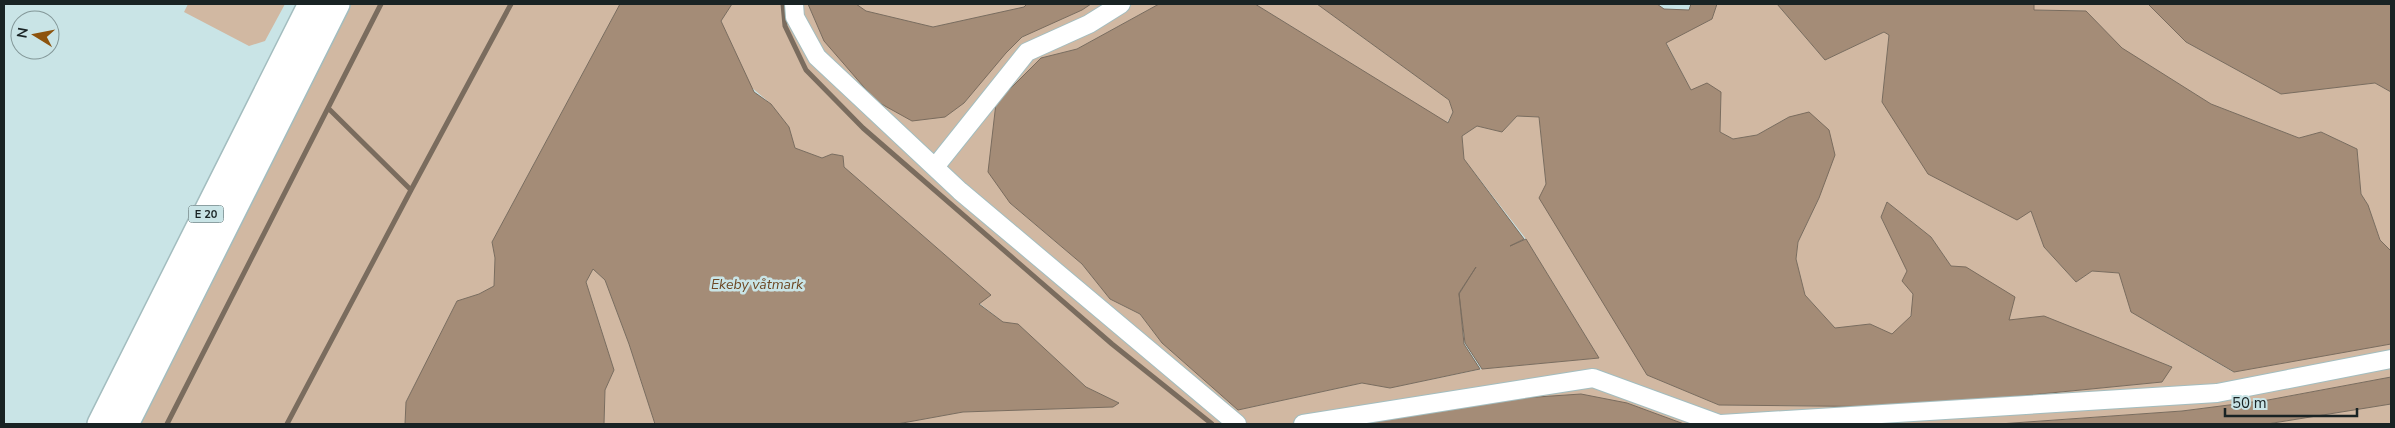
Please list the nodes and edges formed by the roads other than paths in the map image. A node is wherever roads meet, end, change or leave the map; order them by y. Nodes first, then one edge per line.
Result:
1 (311, 4) edge
2 (337, 4) edge
3 (794, 4) edge
4 (1121, 4) edge
5 (935, 167) junction
6 (2391, 359) edge
7 (100, 424) edge
8 (126, 424) edge
9 (1237, 424) edge
10 (1303, 424) edge
11 (1720, 424) edge

1 - 7 highway, E 20
2 - 8 highway, E 20
3 - 5 lane
4 - 5 lane
5 - 9 lane
6 - 11 lane
10 - 11 lane

